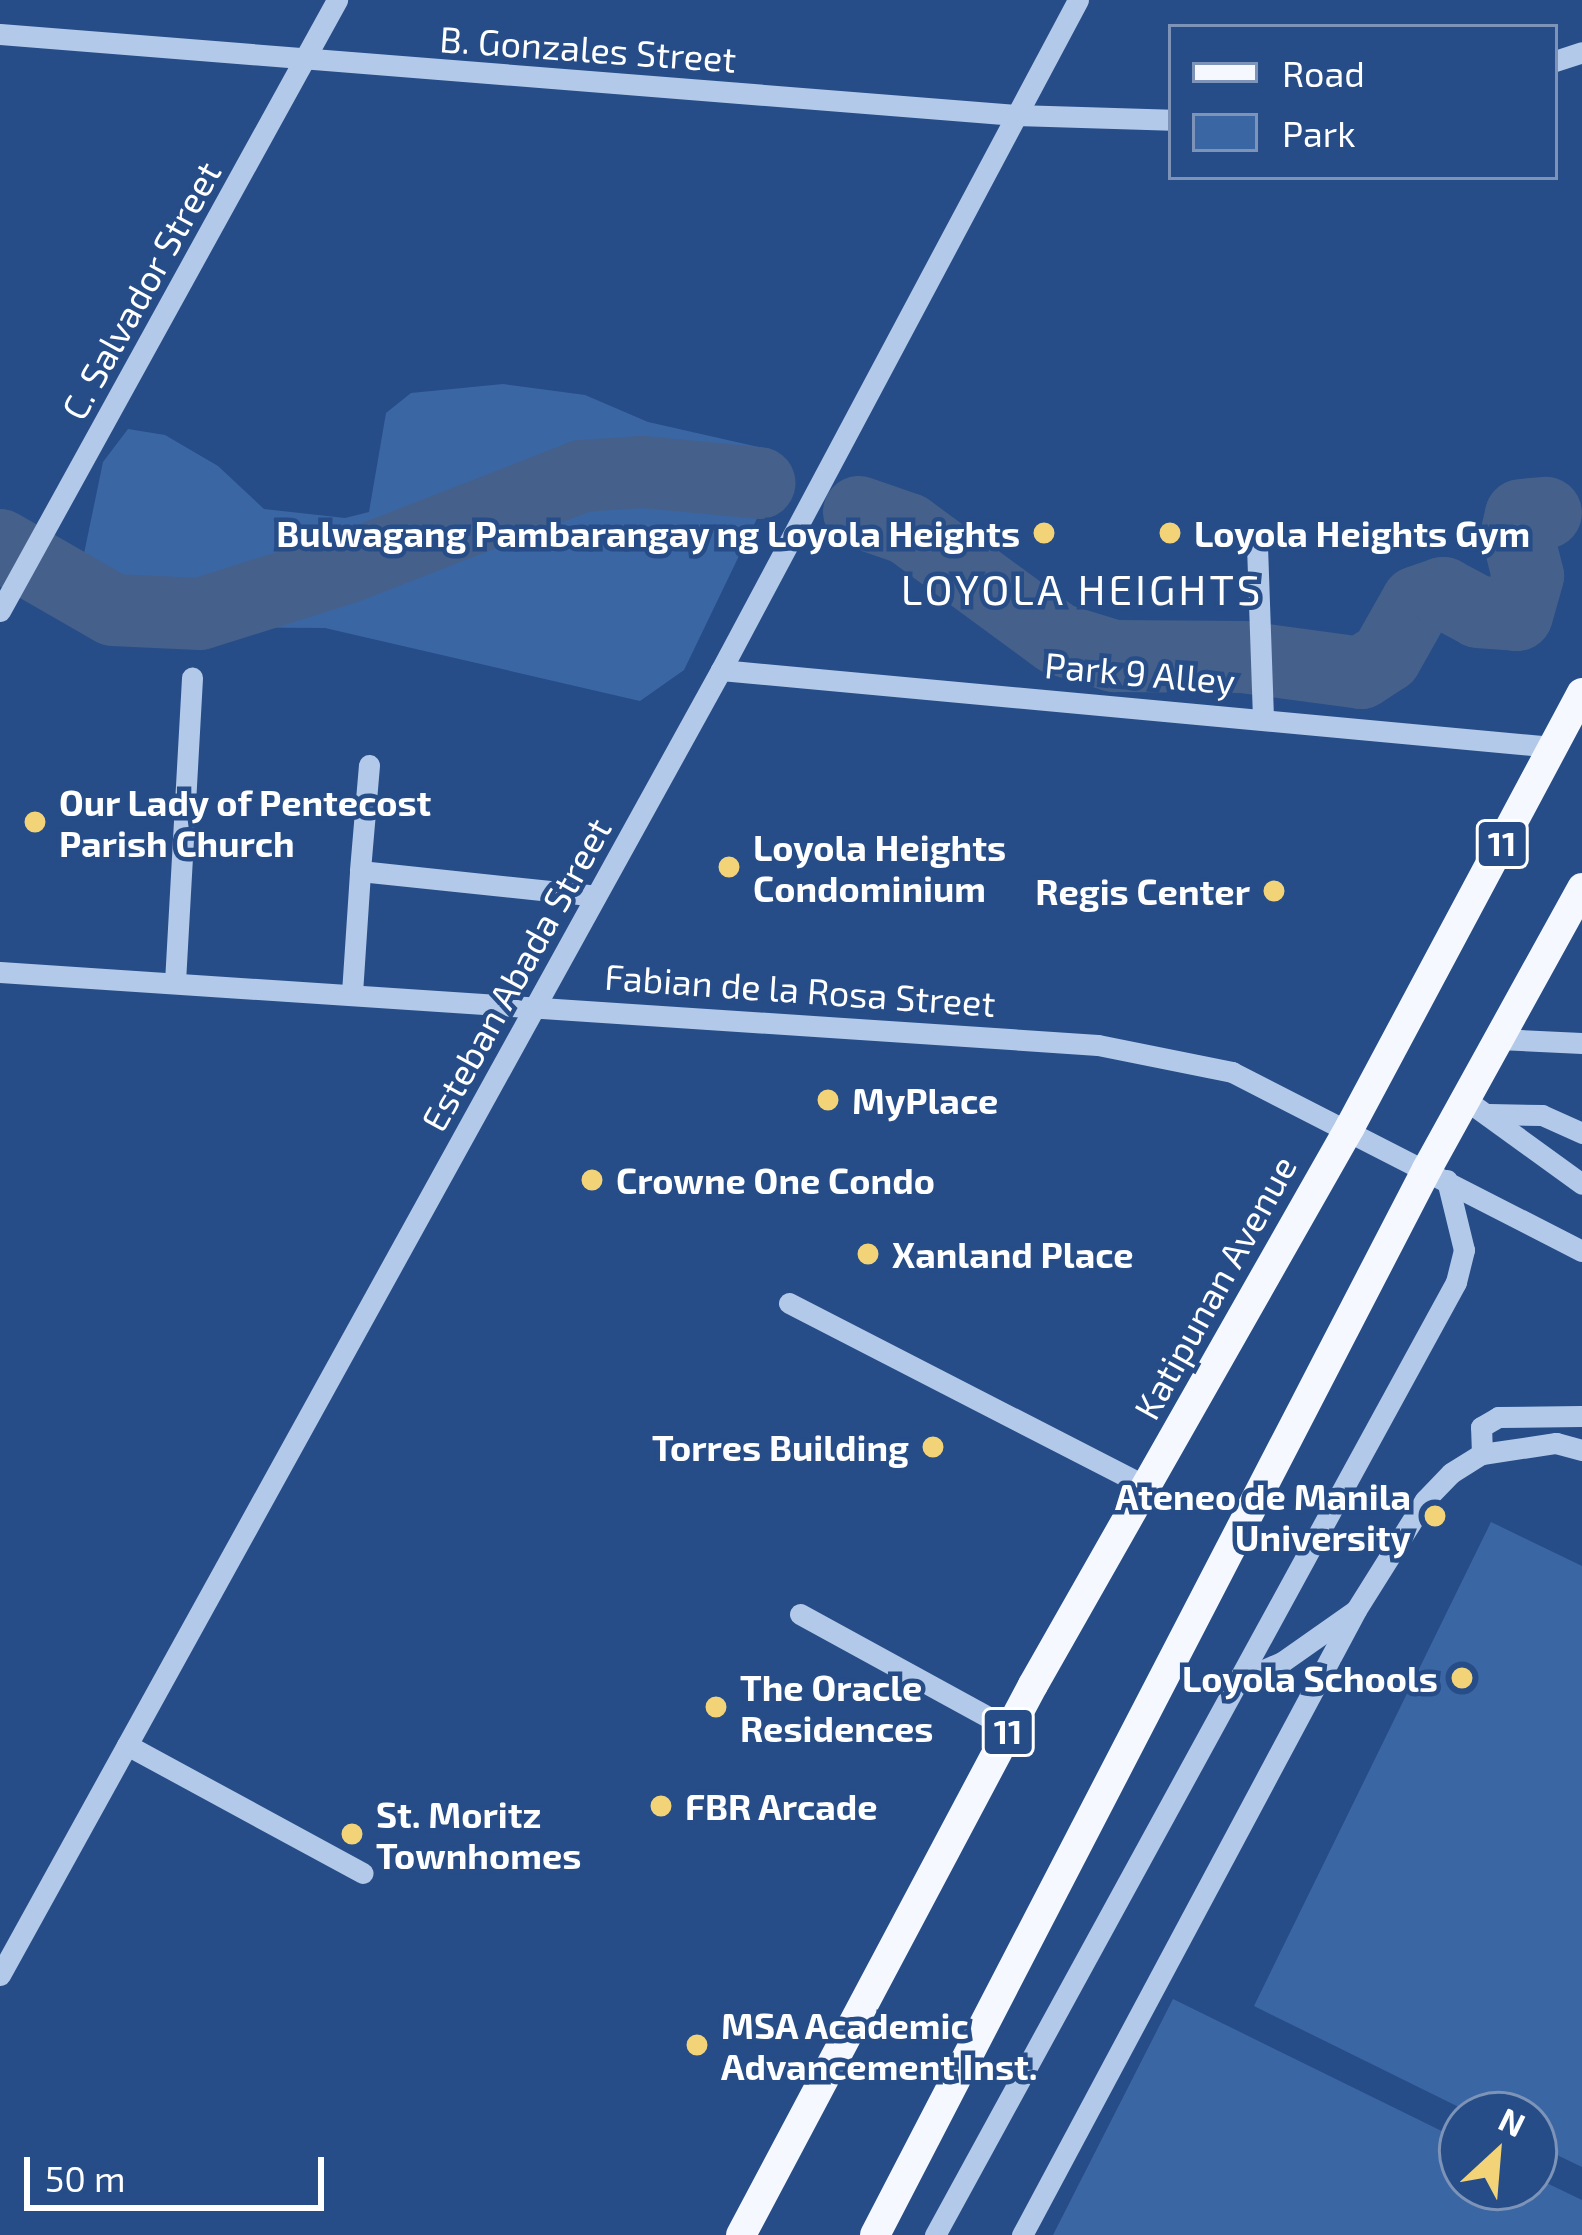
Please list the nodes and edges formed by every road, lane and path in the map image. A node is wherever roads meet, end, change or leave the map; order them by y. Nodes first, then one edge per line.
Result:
1 (337, 0) edge
2 (1078, 0) edge
3 (0, 34) edge
4 (306, 59) junction
5 (1016, 115) junction
6 (1168, 120) edge
7 (1257, 546) dead end
8 (1, 606) edge
9 (721, 670) junction
10 (192, 677) dead end
11 (1582, 693) edge
12 (1263, 716) junction
13 (1552, 748) junction
14 (369, 765) dead end
15 (360, 872) junction
16 (1582, 887) edge
17 (596, 896) junction
18 (0, 972) edge
19 (175, 982) junction
20 (352, 993) junction
21 (537, 1004) junction
22 (1499, 1039) junction
23 (1582, 1043) edge
24 (1477, 1107) junction
25 (1350, 1127) junction
26 (1582, 1132) edge
27 (1437, 1174) junction
28 (1582, 1184) edge
29 (1582, 1251) edge
30 (789, 1303) dead end
31 (1582, 1416) edge
32 (1582, 1450) edge
33 (1482, 1454) junction
34 (1147, 1487) junction
35 (1355, 1610) junction
36 (800, 1615) dead end
37 (1243, 1678) junction
38 (1010, 1729) junction
39 (127, 1745) junction
40 (363, 1873) dead end
41 (0, 1975) edge
42 (741, 2235) edge
43 (875, 2235) edge
44 (935, 2235) edge
45 (1022, 2235) edge

1 - 4 street, C. Salvador Street
2 - 5 street, Esteban Abada Street
3 - 4 street, B. Gonzales Street
4 - 5 street, B. Gonzales Street
4 - 8 street, C. Salvador Street
5 - 6 street, B. Gonzales Street
5 - 9 street, Esteban Abada Street
7 - 12 street
9 - 12 street, Park 9 Alley
9 - 17 street, Esteban Abada Street
10 - 19 street
11 - 13 main road, Katipunan Avenue / 11
12 - 13 street, Park 9 Alley
13 - 25 main road, Katipunan Avenue / 11
14 - 15 street
15 - 17 street
15 - 20 street
16 - 22 main road
17 - 21 street, Esteban Abada Street
18 - 19 street, Fabian de la Rosa Street
19 - 20 street, Fabian de la Rosa Street
20 - 21 street, Fabian de la Rosa Street
21 - 25 street, Fabian de la Rosa Street
21 - 39 street, Esteban Abada Street
22 - 23 street
22 - 24 main road
24 - 26 street
24 - 27 main road
24 - 28 street
25 - 27 street, Fabian de la Rosa Street
25 - 34 main road, Katipunan Avenue / 11
27 - 29 street, Fabian de la Rosa Street
27 - 37 street
27 - 43 main road
30 - 34 street
31 - 33 street
32 - 33 street
33 - 35 street
34 - 38 main road, Katipunan Avenue / 11
35 - 37 street
35 - 45 street
36 - 38 street
37 - 44 street
38 - 42 main road, Katipunan Avenue / 11
39 - 40 street
39 - 41 street, Esteban Abada Street

